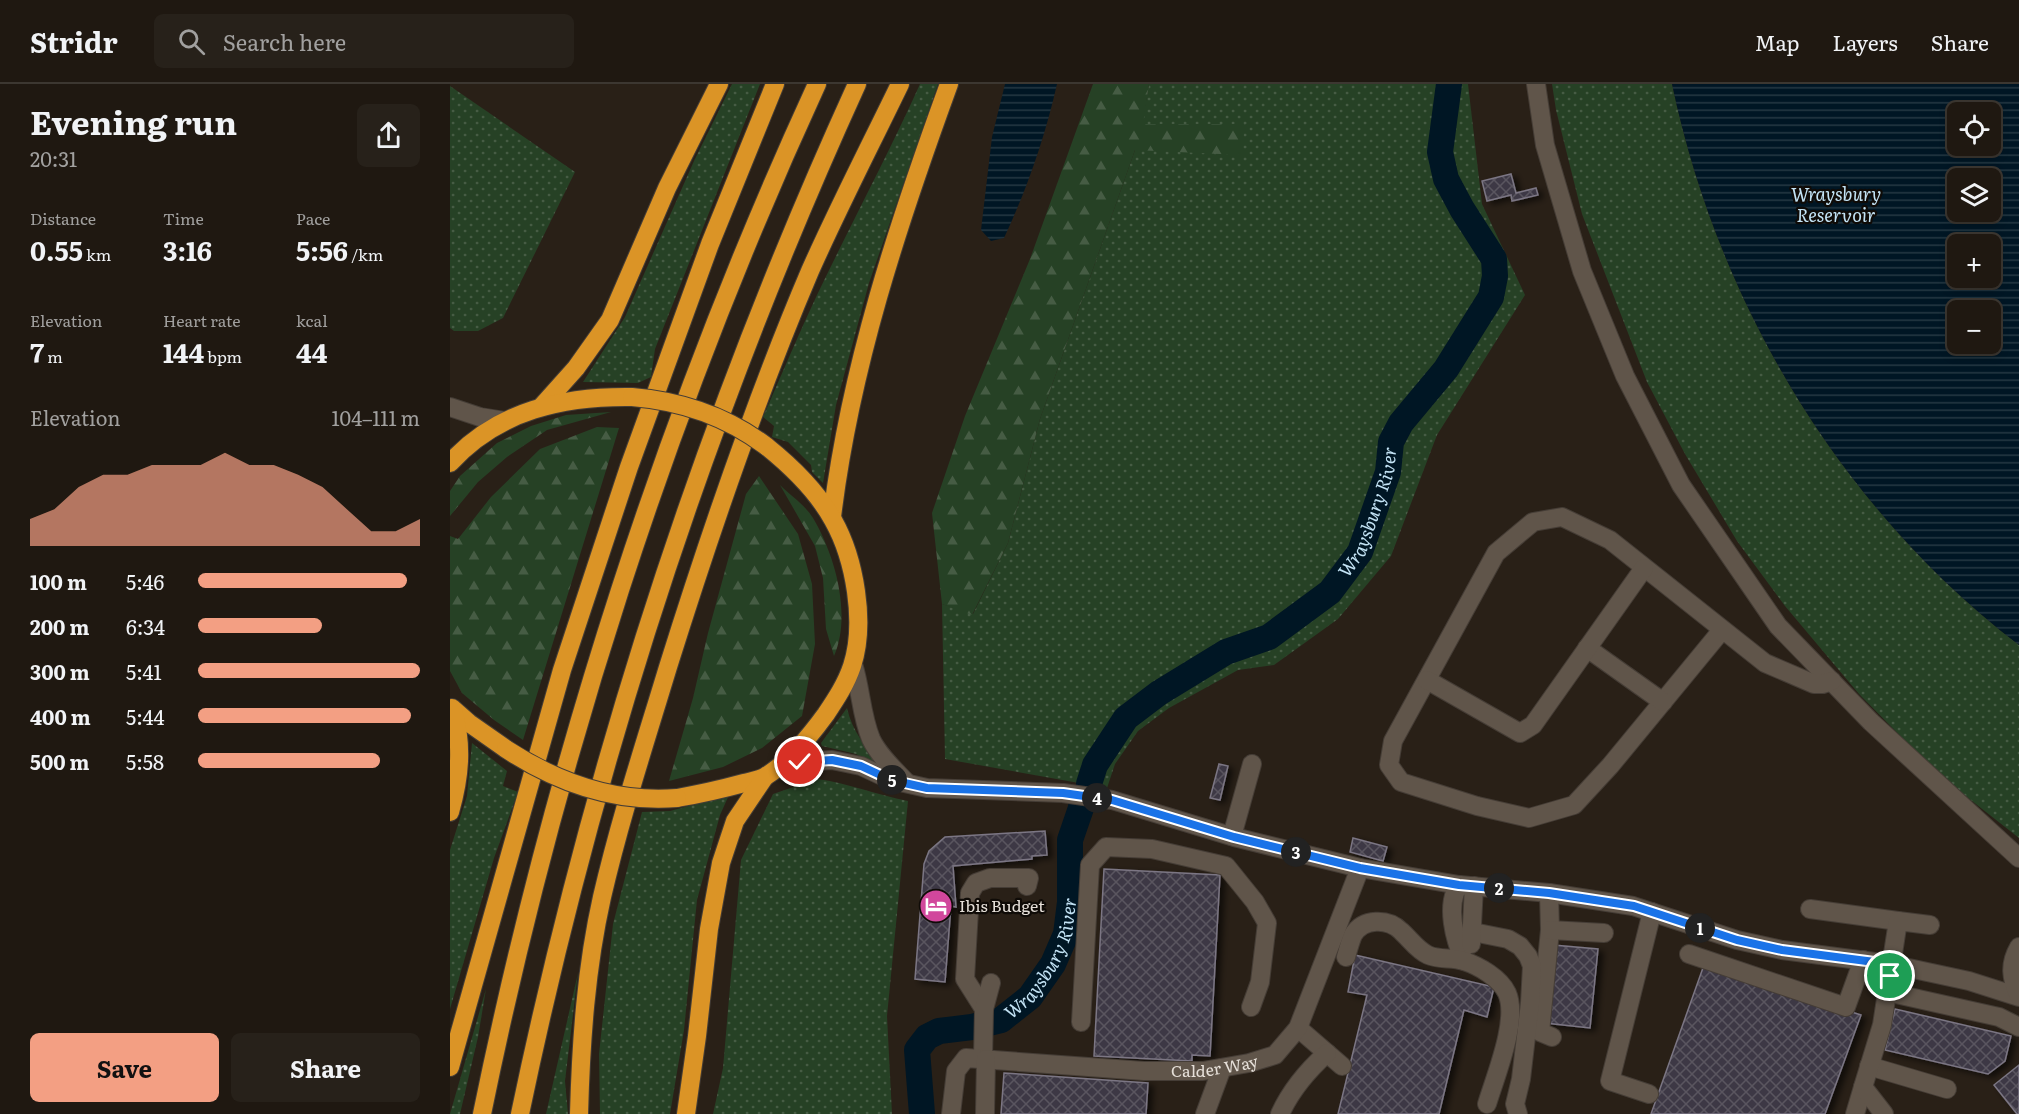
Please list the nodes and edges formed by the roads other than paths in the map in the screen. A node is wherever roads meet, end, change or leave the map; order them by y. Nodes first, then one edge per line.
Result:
1 (719, 84) edge
2 (775, 84) edge
3 (817, 84) edge
4 (857, 84) edge
5 (900, 84) edge
6 (949, 84) edge
7 (1536, 84) edge
8 (450, 406) edge
9 (542, 406) junction
10 (505, 421) junction
11 (450, 463) edge
12 (832, 517) junction
13 (1644, 568) junction
14 (1722, 630) junction
15 (1587, 648) junction
16 (853, 664) junction
17 (1426, 680) junction
18 (1832, 681) junction
19 (1663, 702) junction
20 (452, 707) edge
21 (1252, 764) dead end
22 (779, 767) junction
23 (764, 778) junction
24 (907, 783) junction
25 (450, 812) edge
26 (1204, 828) junction
27 (1233, 836) junction
28 (2019, 858) edge
29 (1198, 860) junction
30 (1226, 866) junction
31 (1360, 868) junction
32 (1428, 880) junction
33 (1466, 885) junction
34 (1027, 886) dead end
35 (1549, 893) junction
36 (1810, 909) dead end
37 (1453, 912) junction
38 (1652, 912) junction
39 (1898, 921) junction
40 (1930, 925) dead end
41 (1550, 930) junction
42 (1473, 932) junction
43 (1604, 933) dead end
44 (2015, 952) edge
45 (1689, 954) dead end
46 (1346, 957) dead end
47 (1863, 960) junction
48 (1464, 961) junction
49 (1890, 964) junction
50 (1969, 981) junction
51 (991, 983) dead end
52 (1887, 992) junction
53 (2019, 996) edge
54 (1251, 1007) dead end
55 (984, 1009) junction
56 (1081, 1022) dead end
57 (2019, 1027) edge
58 (1298, 1028) junction
59 (1552, 1037) dead end
60 (1327, 1053) junction
61 (985, 1059) junction
62 (1342, 1066) dead end
63 (1869, 1066) junction
64 (450, 1067) edge
65 (1222, 1068) junction
66 (1863, 1087) junction
67 (1947, 1089) dead end
68 (1648, 1094) dead end
69 (1487, 1104) dead end
70 (483, 1114) edge
71 (520, 1114) edge
72 (579, 1114) edge
73 (686, 1114) edge
74 (951, 1114) edge
75 (985, 1114) edge
76 (1205, 1114) edge
77 (1280, 1114) edge
78 (1518, 1114) edge
79 (1855, 1114) edge
80 (1884, 1114) edge

1 - 9 highway
2 - 64 highway
3 - 70 highway
4 - 71 highway
5 - 72 highway
6 - 12 highway
7 - 18 street
8 - 10 street
9 - 10 highway
9 - 12 highway, bridge
10 - 11 highway
12 - 16 highway
13 - 14 street
13 - 15 street
13 - 17 street
14 - 18 street
14 - 19 street
15 - 17 street
15 - 19 street
16 - 22 highway
16 - 24 street
17 - 19 street
18 - 28 street
20 - 23 highway, bridge
20 - 25 highway
21 - 27 street
22 - 23 highway
22 - 24 street
23 - 73 highway
24 - 26 street
26 - 27 street
26 - 29 street
27 - 30 street
27 - 31 street
29 - 30 street
29 - 56 street
30 - 54 street
31 - 32 street
31 - 58 street, Calder Way
32 - 33 street
32 - 37 street
33 - 35 street
33 - 37 street
33 - 42 street
34 - 55 street
35 - 38 street
35 - 41 street
36 - 39 street
37 - 48 street
38 - 47 street
38 - 68 street
39 - 40 street
39 - 49 street
41 - 43 street
41 - 59 street
42 - 48 street
42 - 78 street
44 - 50 street
44 - 53 street
45 - 47 street
46 - 48 street
47 - 49 street
48 - 69 street
49 - 50 street
49 - 52 street
50 - 53 street
51 - 55 street
52 - 57 street
52 - 63 street
55 - 61 street
58 - 60 street
58 - 65 street, Calder Way
60 - 62 street
60 - 77 street
61 - 65 street, Calder Way
61 - 74 street
61 - 75 street
63 - 66 street
63 - 67 street
65 - 76 street
66 - 79 street
66 - 80 street

